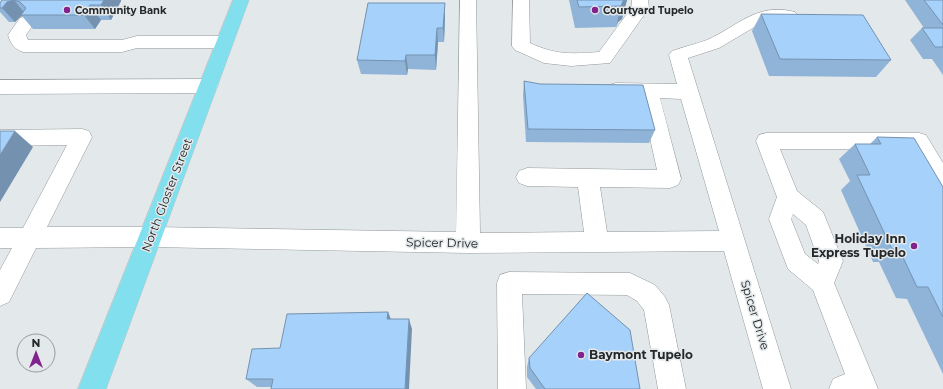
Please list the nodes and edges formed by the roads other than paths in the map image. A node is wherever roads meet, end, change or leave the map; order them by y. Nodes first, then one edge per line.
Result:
1 (241, 0) edge
2 (468, 0) edge
3 (521, 0) edge
4 (640, 0) edge
5 (808, 16) edge
6 (26, 22) edge
7 (225, 42) junction
8 (208, 86) junction
9 (0, 87) edge
10 (593, 90) edge
11 (649, 90) junction
12 (689, 92) junction
13 (0, 138) edge
14 (527, 177) dead end
15 (588, 178) junction
16 (943, 182) edge
17 (788, 197) junction
18 (151, 237) junction
19 (0, 238) edge
20 (29, 238) junction
21 (733, 241) junction
22 (597, 242) junction
23 (468, 243) junction
24 (822, 283) junction
25 (0, 294) edge
26 (856, 386) edge
27 (92, 389) edge
28 (512, 389) edge
29 (672, 389) edge
30 (777, 389) edge

1 - 7 main road, North Gloster Street
2 - 23 street
3 - 4 street
5 - 12 street, Spicer Drive
6 - 7 street
7 - 8 main road, North Gloster Street
8 - 9 street
8 - 18 main road, North Gloster Street
10 - 11 street
11 - 12 street
11 - 15 street
12 - 21 street, Spicer Drive
13 - 20 street
14 - 15 street
15 - 22 street
16 - 17 street
17 - 24 street
17 - 24 street
18 - 20 street, Spicer Drive
18 - 23 street, Spicer Drive
18 - 27 main road, North Gloster Street
19 - 20 street, Spicer Drive
20 - 25 street
21 - 22 street, Spicer Drive
21 - 30 street, Spicer Drive
22 - 23 street, Spicer Drive
24 - 26 street
28 - 29 street

